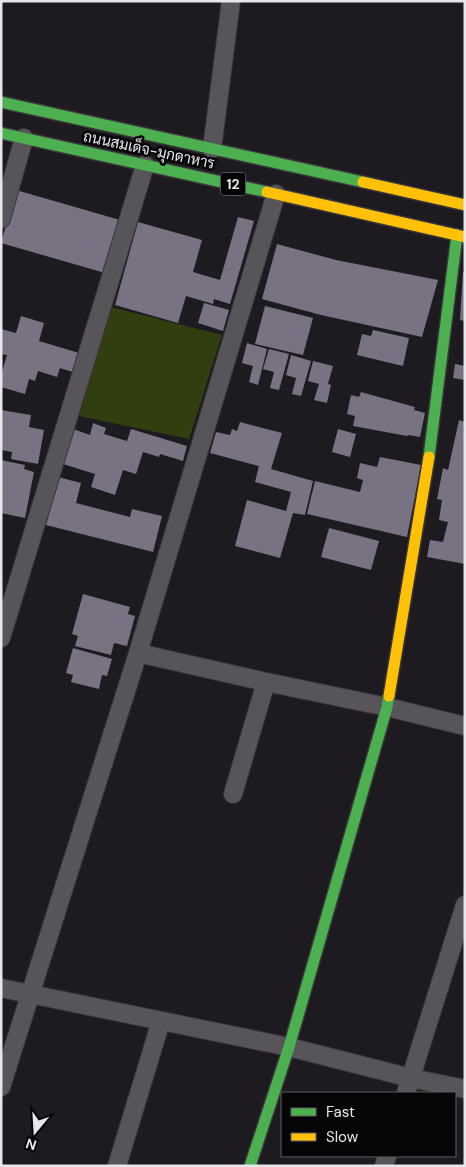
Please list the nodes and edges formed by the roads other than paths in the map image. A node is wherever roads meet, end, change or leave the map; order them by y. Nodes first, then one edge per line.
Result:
1 (231, 1) edge
2 (1, 102) edge
3 (1, 133) edge
4 (24, 138) junction
5 (212, 149) junction
6 (145, 165) junction
7 (276, 194) junction
8 (465, 205) edge
9 (1, 219) edge
10 (461, 236) edge
11 (1, 638) edge
12 (138, 653) junction
13 (266, 682) junction
14 (387, 707) junction
15 (465, 726) edge
16 (233, 794) dead end
17 (465, 905) edge
18 (1, 988) edge
19 (30, 993) junction
20 (161, 1021) junction
21 (289, 1047) junction
22 (408, 1085) edge
23 (1, 1087) edge
24 (465, 1089) edge
25 (117, 1166) edge
26 (250, 1166) edge

1 - 5 street
2 - 5 street, ถนนสมเด็จ-มุกดาหาร / 12
3 - 4 street, ถนนสมเด็จ-มุกดาหาร / 12
4 - 6 street, ถนนสมเด็จ-มุกดาหาร / 12
4 - 9 street
5 - 8 street, ถนนสมเด็จ-มุกดาหาร / 12
6 - 7 street, ถนนสมเด็จ-มุกดาหาร / 12
6 - 11 street
7 - 10 street, ถนนสมเด็จ-มุกดาหาร / 12
7 - 12 street
10 - 14 street
12 - 13 street
12 - 19 street
13 - 14 street
13 - 16 street
14 - 15 street
14 - 21 street
17 - 22 street
18 - 19 street
19 - 20 street
19 - 23 street
20 - 21 street
20 - 25 street
21 - 22 street
21 - 26 street
22 - 24 street

